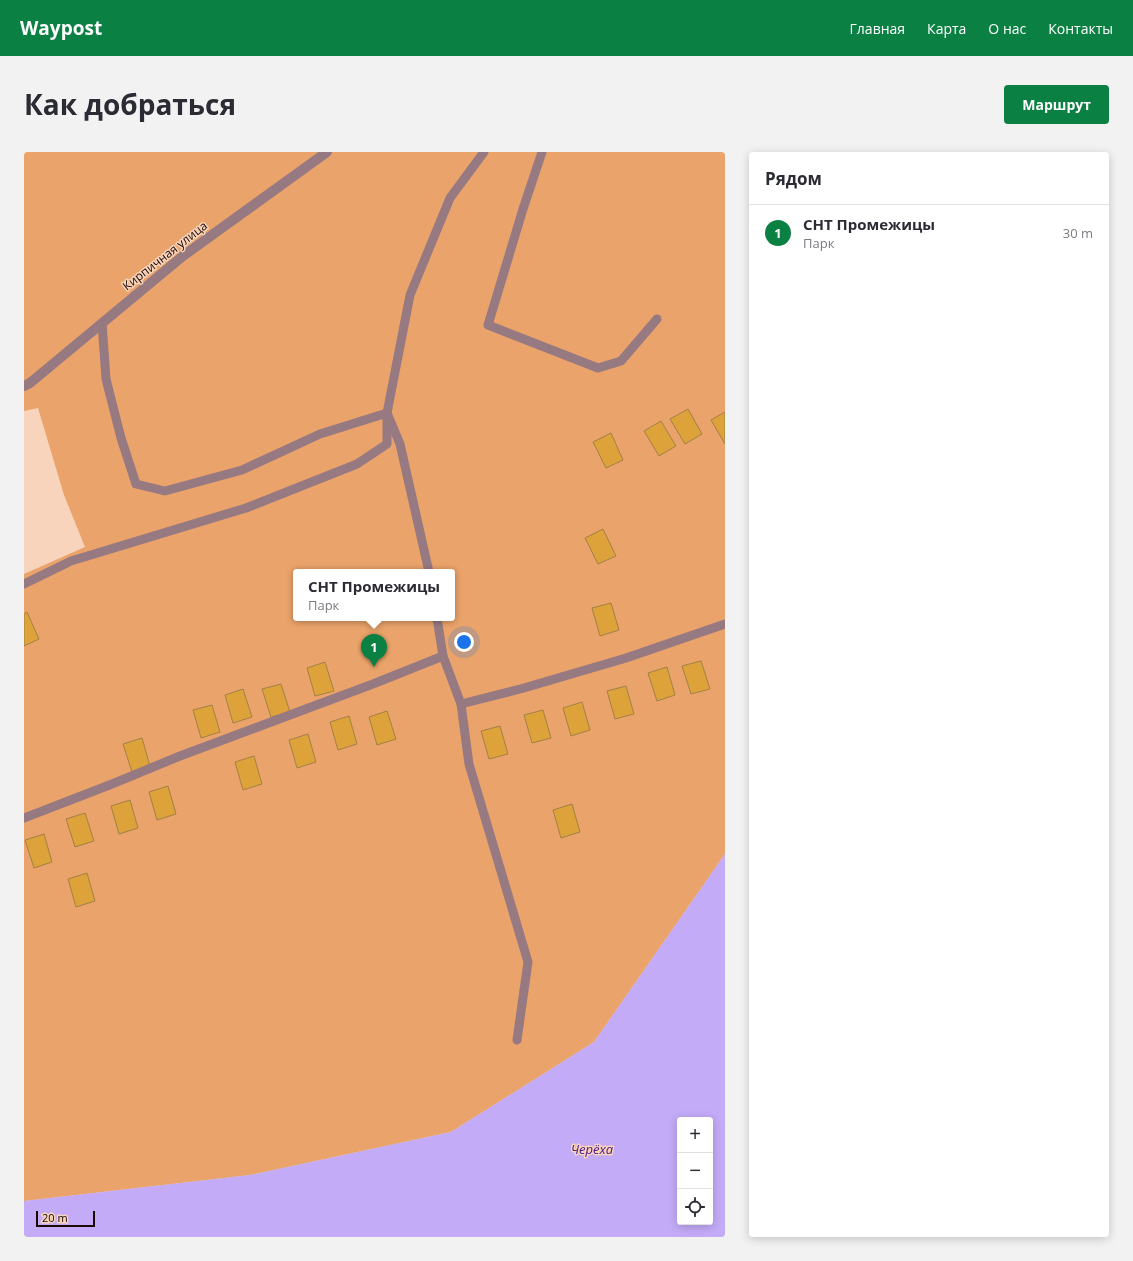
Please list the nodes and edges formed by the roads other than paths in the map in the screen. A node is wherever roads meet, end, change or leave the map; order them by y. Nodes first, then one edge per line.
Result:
1 (327, 152) edge
2 (484, 152) edge
3 (542, 152) edge
4 (657, 319) dead end
5 (102, 323) junction
6 (24, 386) edge
7 (387, 413) junction
8 (428, 569) edge
9 (24, 584) edge
10 (437, 621) edge
11 (725, 624) edge
12 (443, 656) junction
13 (461, 704) junction
14 (24, 818) edge
15 (517, 1040) dead end

1 - 5 street, Кирпичная улица
2 - 7 lane
3 - 4 lane
5 - 6 street, Кирпичная улица
5 - 7 lane
7 - 8 lane
7 - 9 lane
10 - 12 lane
11 - 13 lane
12 - 13 lane
12 - 14 lane
13 - 15 lane

